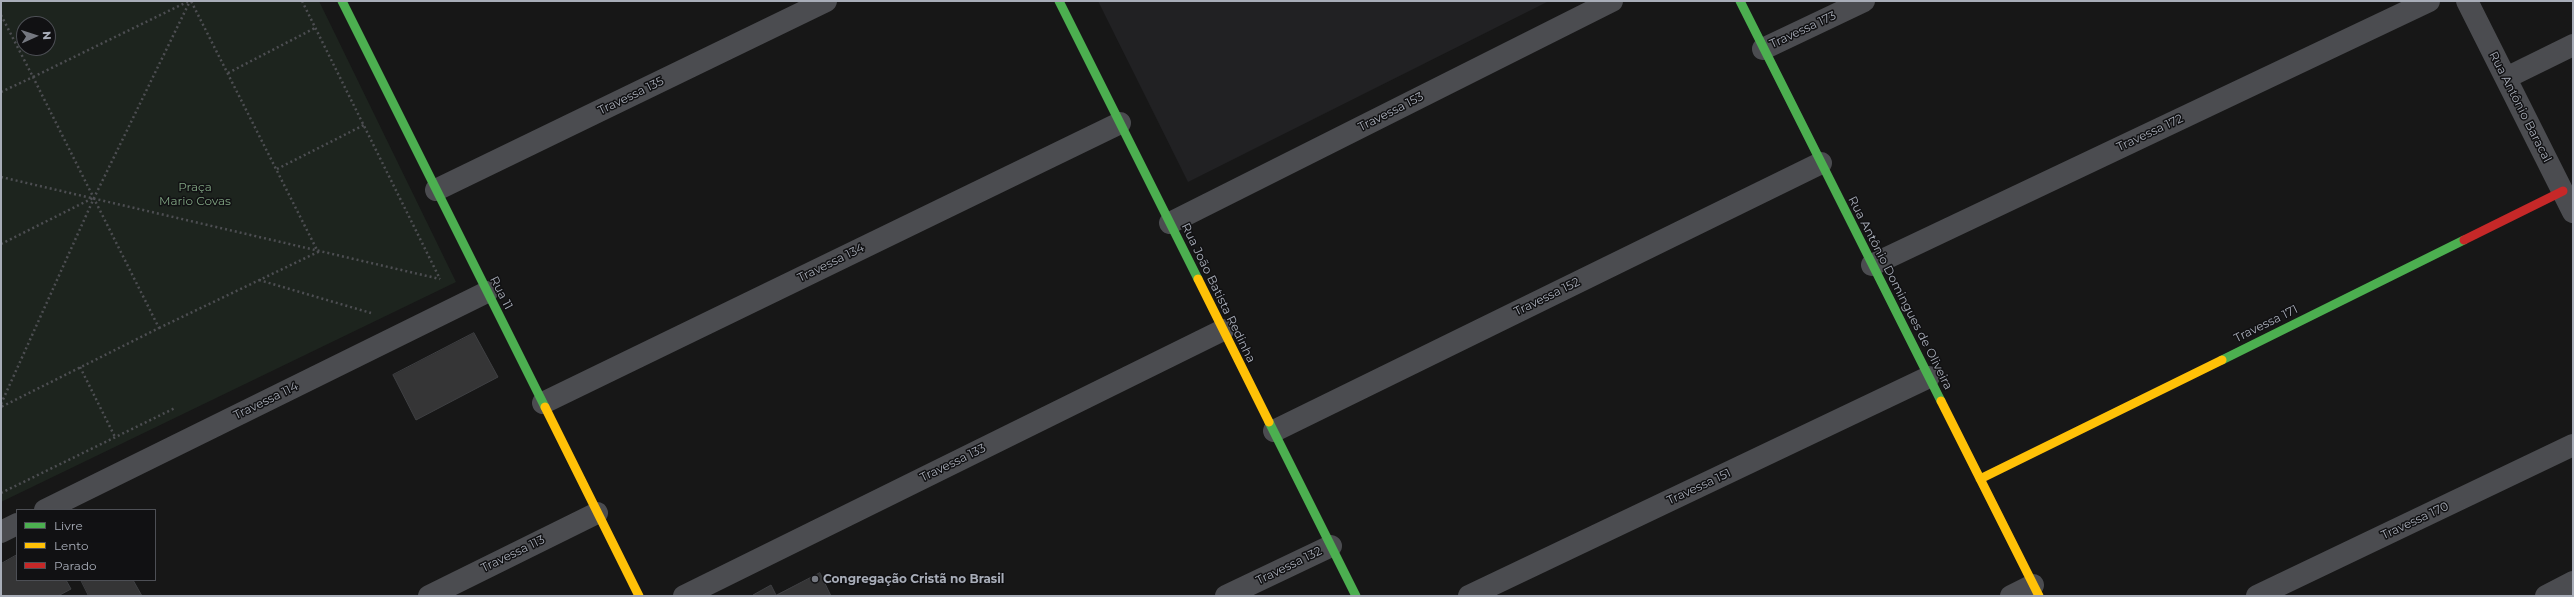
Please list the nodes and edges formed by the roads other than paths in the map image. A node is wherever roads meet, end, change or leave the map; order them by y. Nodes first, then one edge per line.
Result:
1 (342, 1) edge
2 (826, 1) edge
3 (1059, 1) edge
4 (1612, 1) edge
5 (1740, 1) edge
6 (1864, 1) edge
7 (2429, 1) edge
8 (2467, 1) edge
9 (2573, 45) edge
10 (1763, 49) junction
11 (2506, 78) junction
12 (1120, 123) junction
13 (1821, 163) junction
14 (436, 190) junction
15 (2563, 191) junction
16 (2573, 212) edge
17 (1170, 223) junction
18 (1872, 265) junction
19 (487, 292) junction
20 (1223, 330) junction
21 (1929, 377) junction
22 (543, 403) junction
23 (1274, 431) junction
24 (2573, 445) edge
25 (1980, 479) junction
26 (47, 509) edge
27 (597, 512) junction
28 (16, 524) edge
29 (1, 532) edge
30 (1331, 546) junction
31 (2573, 582) edge
32 (2036, 590) edge
33 (429, 596) edge
34 (639, 596) edge
35 (684, 596) edge
36 (1226, 596) edge
37 (1356, 596) edge
38 (1469, 596) edge
39 (2011, 596) edge
40 (2257, 596) edge
41 (2546, 596) edge

1 - 14 street, Rua 11
2 - 14 street, Travessa 135
3 - 12 street, Rua João Batista Redinha
4 - 17 street, Travessa 153
5 - 10 street, Rua Antônio Domingues de Oliveira
6 - 10 street, Travessa 173
7 - 18 street, Travessa 172
8 - 11 street, Rua Antônio Baracal
9 - 11 street
10 - 13 street, Rua Antônio Domingues de Oliveira
11 - 15 street, Rua Antônio Baracal
12 - 17 street, Rua João Batista Redinha
12 - 22 street, Travessa 134
13 - 18 street, Rua Antônio Domingues de Oliveira
13 - 23 street, Travessa 152
14 - 19 street, Rua 11
15 - 16 street, Rua Antônio Baracal
15 - 25 street, Travessa 171
17 - 20 street, Rua João Batista Redinha
18 - 21 street, Rua Antônio Domingues de Oliveira
19 - 22 street, Rua 11
19 - 26 street, Travessa 114
20 - 23 street, Rua João Batista Redinha
20 - 35 street, Travessa 133
21 - 25 street, Rua Antônio Domingues de Oliveira
21 - 38 street, Travessa 151
22 - 27 street, Rua 11
23 - 30 street, Rua João Batista Redinha
24 - 40 street, Travessa 170
25 - 32 street, Rua Antônio Domingues de Oliveira
27 - 33 street, Travessa 113
27 - 34 street, Rua 11
28 - 29 street
30 - 36 street, Travessa 132
30 - 37 street, Rua João Batista Redinha
31 - 41 street
32 - 39 street

